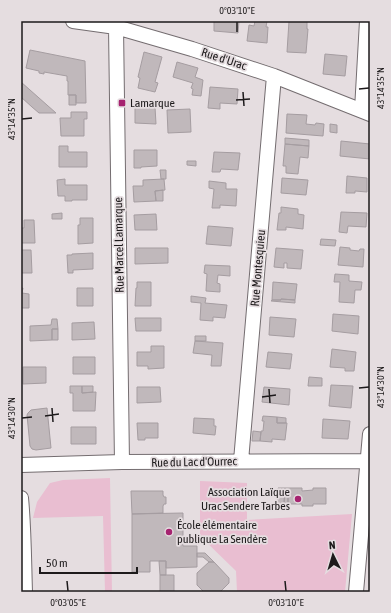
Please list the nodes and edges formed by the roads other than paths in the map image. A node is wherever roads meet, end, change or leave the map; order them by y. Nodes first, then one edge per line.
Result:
1 (73, 21) edge
2 (367, 21) edge
3 (116, 27) junction
4 (274, 76) junction
5 (366, 112) edge
6 (370, 434) edge
7 (241, 461) junction
8 (368, 461) junction
9 (122, 462) junction
10 (21, 465) edge
11 (21, 498) edge
12 (22, 564) edge
13 (25, 592) edge
14 (356, 592) edge

1 - 3 street, Rue d'Urac
2 - 5 street
3 - 4 street, Rue d'Urac
3 - 9 street, Rue Marcel Lamarque
4 - 5 street, Rue d'Urac
4 - 7 street, Rue Montesquieu
6 - 8 street
7 - 8 street, Rue du Lac d'Ourrec
7 - 9 street, Rue du Lac d'Ourrec
8 - 14 street
9 - 10 street, Rue du Lac d'Ourrec
11 - 12 street
12 - 13 street

